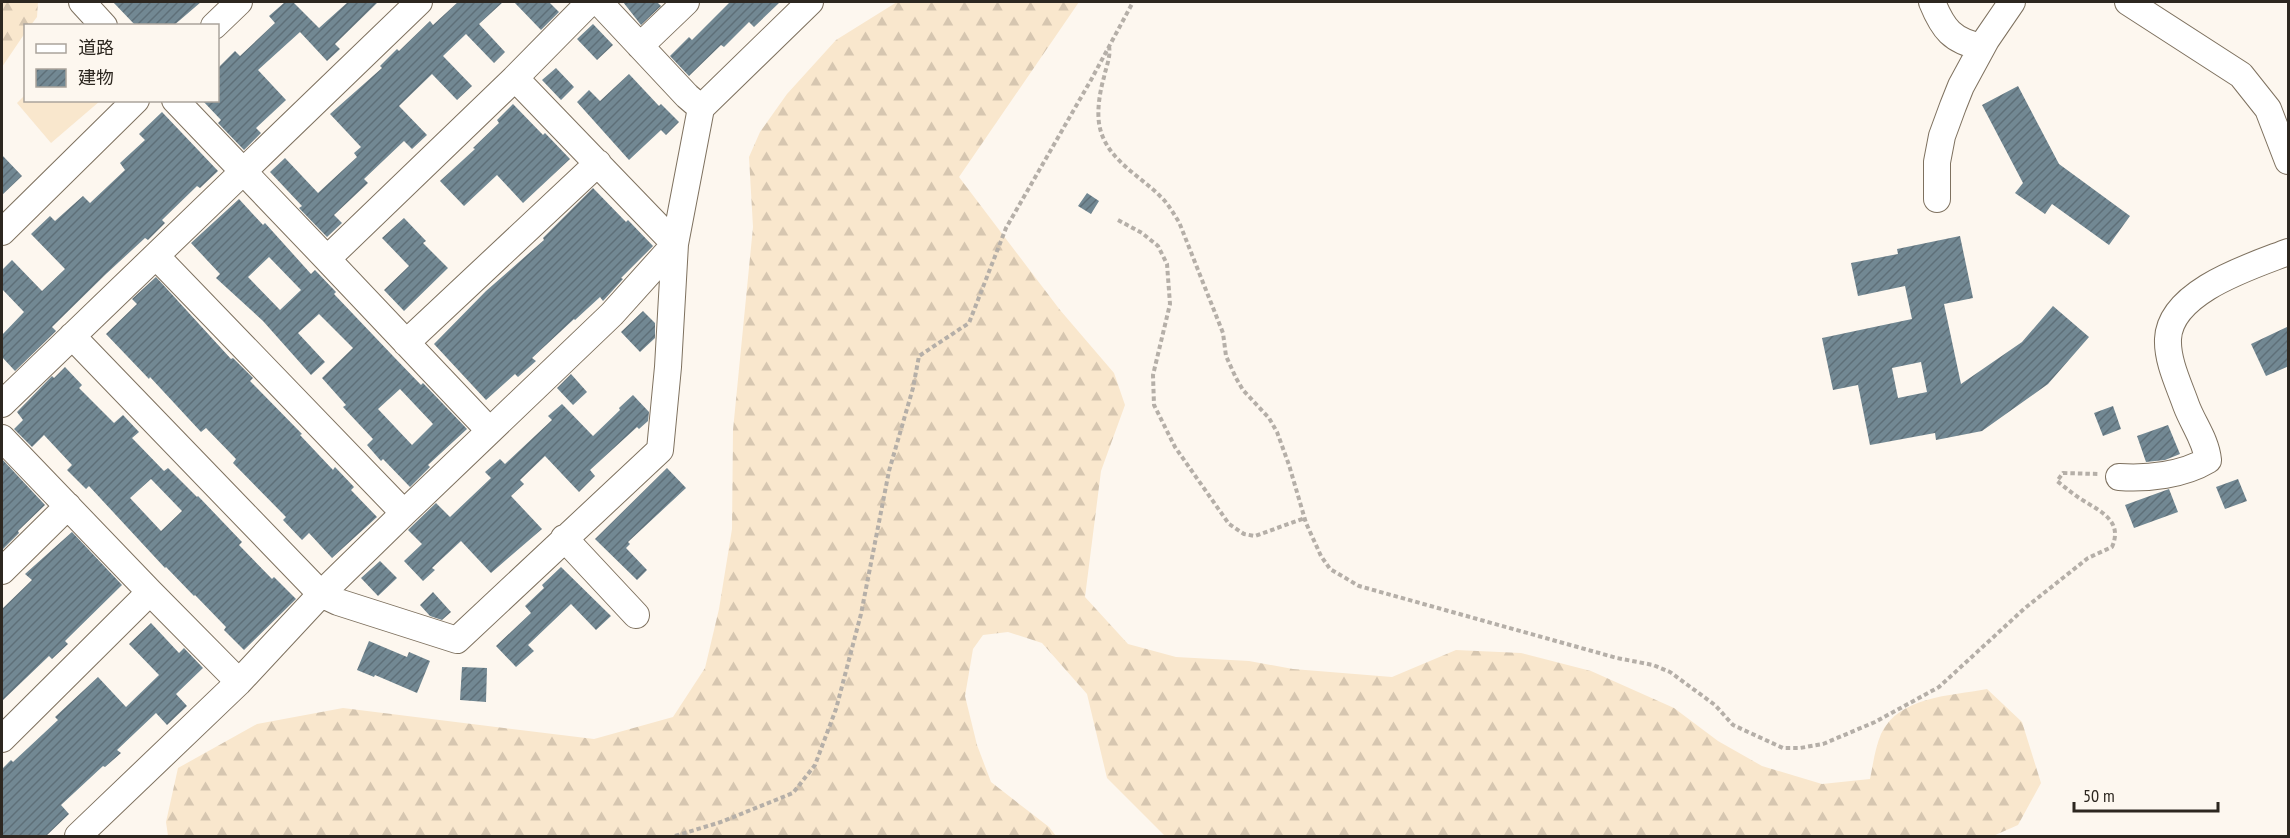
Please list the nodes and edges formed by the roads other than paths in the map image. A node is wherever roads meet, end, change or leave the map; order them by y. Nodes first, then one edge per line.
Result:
1 (82, 2) edge
2 (239, 2) edge
3 (419, 2) edge
4 (590, 2) edge
5 (599, 2) edge
6 (686, 2) edge
7 (810, 2) edge
8 (1932, 2) edge
9 (2012, 2) edge
10 (2128, 2) edge
11 (102, 24) edge
12 (216, 24) edge
13 (640, 46) junction
14 (1982, 47) junction
15 (515, 78) junction
16 (134, 102) edge
17 (177, 102) edge
18 (700, 108) junction
19 (2289, 161) edge
20 (597, 163) junction
21 (243, 171) junction
22 (1937, 199) dead end
23 (2, 232) edge
24 (675, 244) junction
25 (2289, 252) edge
26 (156, 256) junction
27 (327, 259) junction
28 (72, 336) junction
29 (406, 343) junction
30 (2, 404) edge
31 (489, 430) junction
32 (2, 438) edge
33 (2119, 477) road end
34 (68, 506) junction
35 (404, 513) junction
36 (564, 538) junction
37 (2, 571) edge
38 (150, 592) junction
39 (321, 594) junction
40 (636, 615) dead end
41 (239, 682) junction
42 (2, 739) edge
43 (78, 837) edge

1 - 11 street
2 - 12 street
3 - 21 street
4 - 15 street
5 - 13 street
6 - 13 street
7 - 18 street
8 - 14 street
9 - 14 street
10 - 19 street
13 - 18 street
14 - 22 street
15 - 20 street
15 - 27 street
16 - 23 street
17 - 21 street
18 - 24 street
20 - 24 street
20 - 29 street
21 - 26 street
21 - 27 street
24 - 31 street
24 - 36 street
25 - 33 street
26 - 28 street
26 - 35 street
27 - 29 street
28 - 30 street
28 - 39 street
29 - 31 street
31 - 35 street
32 - 34 street
34 - 37 street
34 - 38 street
35 - 39 street
36 - 39 street
36 - 40 street
38 - 41 street
38 - 42 street
39 - 41 street
41 - 43 street

